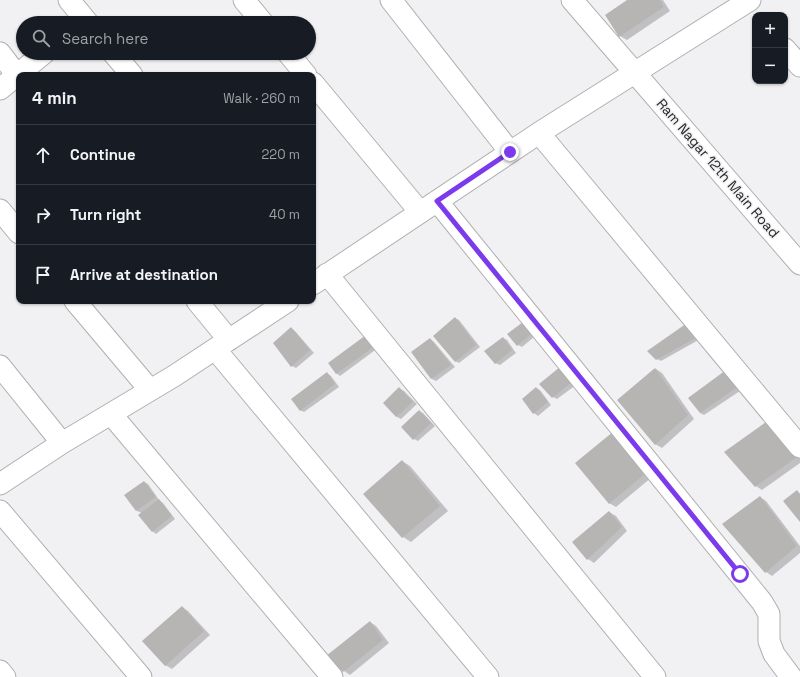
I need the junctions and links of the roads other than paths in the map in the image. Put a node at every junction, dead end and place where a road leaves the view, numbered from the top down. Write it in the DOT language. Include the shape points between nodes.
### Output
graph roads {
  1 [pos="69,0"];
  2 [pos="244,0"];
  3 [pos="391,0"];
  4 [pos="572,0"];
  5 [pos="750,6"];
  6 [pos="81,16"];
  7 [pos="257,16"];
  8 [pos="788,52"];
  9 [pos="0,54"];
  10 [pos="36,60"];
  11 [pos="119,60"];
  12 [pos="294,60"];
  13 [pos="800,66"];
  14 [pos="23,72"];
  15 [pos="129,72"];
  16 [pos="304,72"];
  17 [pos="635,73"];
  18 [pos="16,74"];
  19 [pos="16,77"];
  20 [pos="316,86"];
  21 [pos="0,89"];
  22 [pos="539,133"];
  23 [pos="510,152"];
  24 [pos="429,206"];
  25 [pos="0,210"];
  26 [pos="16,229"];
  27 [pos="800,264"];
  28 [pos="320,279"];
  29 [pos="78,304"];
  30 [pos="200,304"];
  31 [pos="284,304"];
  32 [pos="222,345"];
  33 [pos="0,366"];
  34 [pos="150,390"];
  35 [pos="111,414"];
  36 [pos="62,443"];
  37 [pos="800,447"];
  38 [pos="0,484"];
  39 [pos="0,511"];
  40 [pos="0,671"];
  41 [pos="5,677"];
  42 [pos="141,677"];
  43 [pos="332,677"];
  44 [pos="488,677"];
  45 [pos="655,677"];
  46 [pos="791,677"];
  1 -- 6 [label="street"];
  2 -- 7 [label="street"];
  3 -- 23 [label="street"];
  4 -- 17 [label="street, Ram Nagar 12th Main Road"];
  5 -- 17 [label="street"];
  8 -- 13 [label="street"];
  9 -- 18 [label="street"];
  10 -- 14 [label="street"];
  11 -- 15 [label="street"];
  12 -- 16 [label="street"];
  17 -- 22 [label="street"];
  17 -- 27 [label="street, Ram Nagar 12th Main Road"];
  19 -- 21 [label="street"];
  20 -- 24 [label="street"];
  22 -- 23 [label="street"];
  22 -- 37 [label="street"];
  23 -- 24 [label="street"];
  24 -- 28 [label="street"];
  24 -- 46 [label="street" via="762,602 769,614 769,641 774,654"];
  25 -- 26 [label="street"];
  28 -- 45 [label="street"];
  29 -- 34 [label="street"];
  30 -- 32 [label="street"];
  31 -- 32 [label="street"];
  32 -- 34 [label="street"];
  32 -- 44 [label="street"];
  33 -- 36 [label="street"];
  34 -- 35 [label="street"];
  35 -- 36 [label="street"];
  35 -- 43 [label="street"];
  36 -- 38 [label="street"];
  39 -- 42 [label="street"];
  40 -- 41 [label="street"];
}
